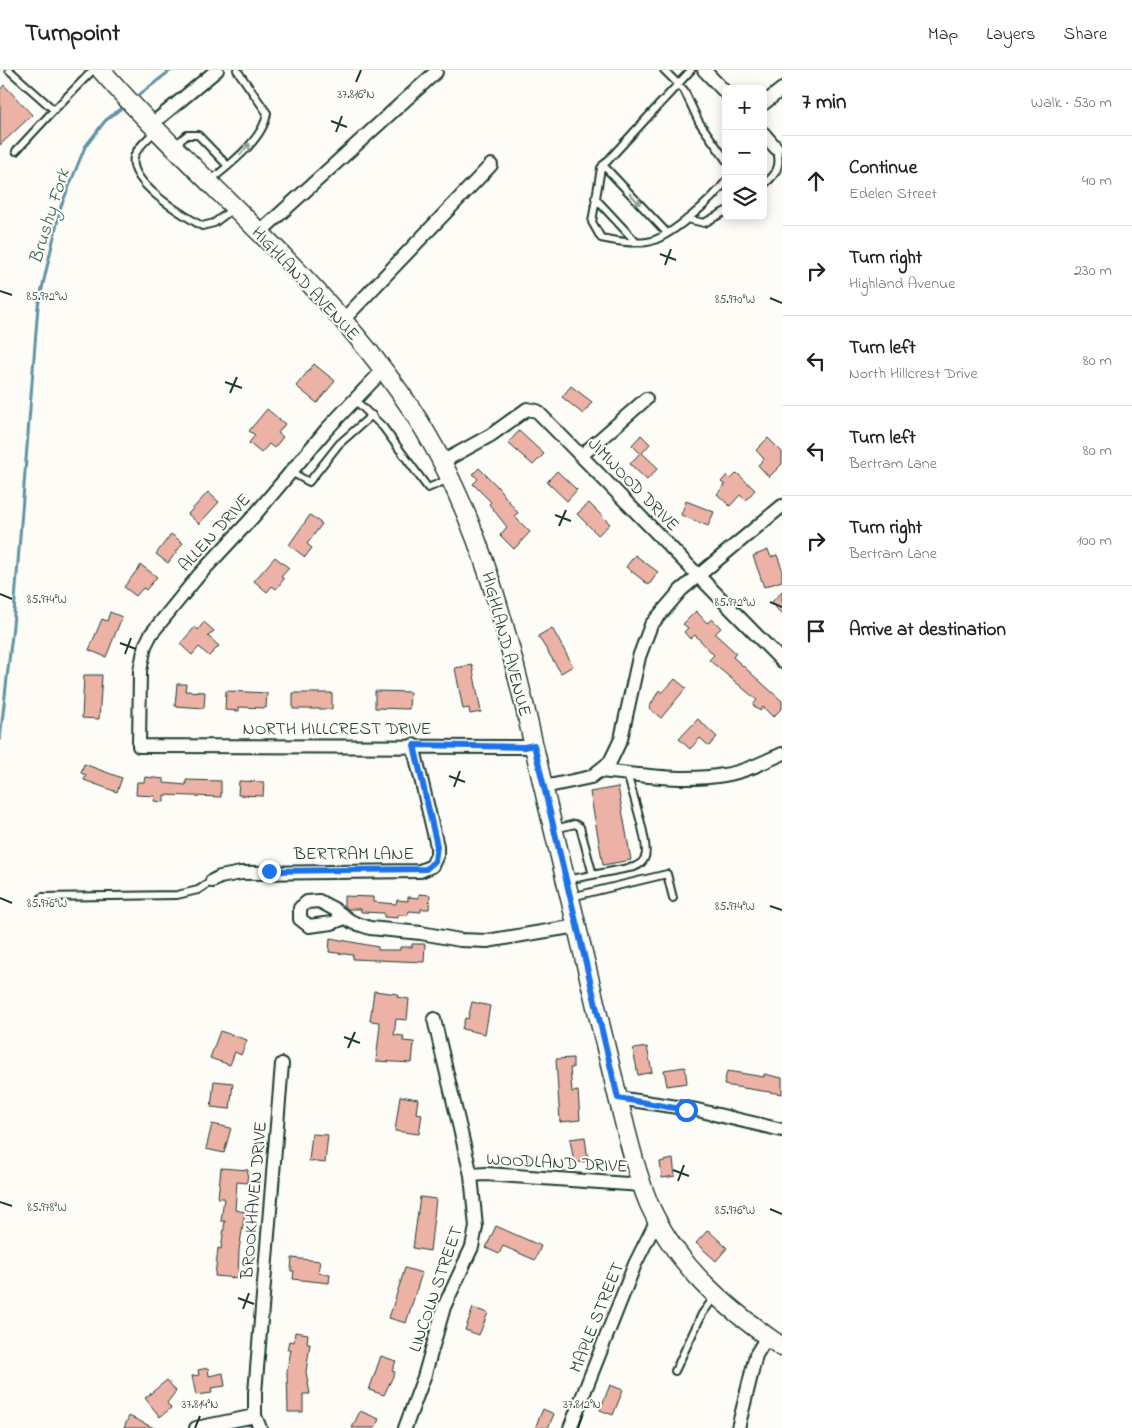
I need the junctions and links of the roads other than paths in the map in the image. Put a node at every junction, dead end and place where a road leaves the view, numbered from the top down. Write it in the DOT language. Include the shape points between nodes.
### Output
graph roads {
  1 [pos="10,70"];
  2 [pos="93,70"];
  3 [pos="101,70"];
  4 [pos="217,70"];
  5 [pos="237,70"];
  6 [pos="664,70"];
  7 [pos="692,70"];
  8 [pos="704,70"];
  9 [pos="436,72"];
  10 [pos="679,85"];
  11 [pos="782,88"];
  12 [pos="722,89"];
  13 [pos="767,101"];
  14 [pos="54,110"];
  15 [pos="150,122"];
  16 [pos="767,138"];
  17 [pos="174,146"];
  18 [pos="776,148"];
  19 [pos="16,151"];
  20 [pos="722,154"];
  21 [pos="491,165"];
  22 [pos="603,165"];
  23 [pos="228,166"];
  24 [pos="767,181"];
  25 [pos="210,182"];
  26 [pos="722,185"];
  27 [pos="595,198"];
  28 [pos="234,208"];
  29 [pos="722,213"];
  30 [pos="687,219"];
  31 [pos="259,233"];
  32 [pos="667,233"];
  33 [pos="636,242"];
  34 [pos="342,321"];
  35 [pos="383,370"];
  36 [pos="354,399"];
  37 [pos="646,399"];
  38 [pos="372,415"];
  39 [pos="582,455"];
  40 [pos="442,462"];
  41 [pos="290,472"];
  42 [pos="450,479"];
  43 [pos="782,506"];
  44 [pos="699,575"];
  45 [pos="782,661"];
  46 [pos="414,745"];
  47 [pos="534,745"];
  48 [pos="139,746"];
  49 [pos="782,754"];
  50 [pos="601,771"];
  51 [pos="627,774"];
  52 [pos="544,787"];
  53 [pos="554,829"];
  54 [pos="592,875"];
  55 [pos="212,881"];
  56 [pos="568,889"];
  57 [pos="42,897"];
  58 [pos="673,898"];
  59 [pos="345,918"];
  60 [pos="577,926"];
  61 [pos="434,1019"];
  62 [pos="282,1064"];
  63 [pos="618,1098"];
  64 [pos="782,1130"];
  65 [pos="471,1175"];
  66 [pos="642,1184"];
  67 [pos="657,1220"];
  68 [pos="716,1296"];
  69 [pos="777,1340"];
  70 [pos="675,1371"];
  71 [pos="257,1422"];
  72 [pos="196,1428"];
  73 [pos="405,1428"];
  74 [pos="570,1428"];
  75 [pos="738,1428"];
  1 -- 14 [label="lane"];
  2 -- 14 [label="lane"];
  3 -- 15 [label="main road, HIGHLAND AVENUE"];
  4 -- 15 [label="street"];
  23 -- 5 [label="lane, one-way" via="258,133 267,113"];
  6 -- 10 [label="lane"];
  7 -- 10 [label="lane"];
  8 -- 12 [label="street"];
  9 -- 31 [label="street"];
  10 -- 20 [label="lane"];
  10 -- 22 [label="lane"];
  11 -- 13 [label="street"];
  14 -- 19 [label="lane"];
  15 -- 17 [label="main road, HIGHLAND AVENUE"];
  15 -- 28 [label="lane" via="134,155 134,168 147,188 202,226 214,223"];
  16 -- 18 [label="street"];
  17 -- 23 [label="lane" via="186,136 198,135"];
  17 -- 25 [label="main road, HIGHLAND AVENUE"];
  18 -- 24 [label="lane" via="779,168"];
  21 -- 34 [label="street"];
  22 -- 27 [label="lane"];
  22 -- 32 [label="lane, one-way"];
  23 -- 25 [label="lane"];
  25 -- 28 [label="main road, HIGHLAND AVENUE"];
  26 -- 30 [label="lane"];
  27 -- 33 [label="lane"];
  27 -- 33 [label="lane" via="592,222 600,238"];
  28 -- 31 [label="main road, HIGHLAND AVENUE"];
  29 -- 30 [label="lane" via="704,223"];
  30 -- 32 [label="lane"];
  31 -- 34 [label="main road, HIGHLAND AVENUE"];
  32 -- 33 [label="lane" via="648,242"];
  34 -- 35 [label="main road, HIGHLAND AVENUE"];
  35 -- 36 [label="street, ALLEN DRIVE"];
  35 -- 40 [label="main road, HIGHLAND AVENUE"];
  36 -- 38 [label="lane"];
  36 -- 41 [label="street, ALLEN DRIVE"];
  37 -- 39 [label="street"];
  38 -- 41 [label="lane" via="339,444 309,482"];
  38 -- 42 [label="lane" via="428,488"];
  39 -- 40 [label="street, JIMWOOD DRIVE" via="537,411 527,409 491,436"];
  39 -- 44 [label="street, JIMWOOD DRIVE"];
  40 -- 42 [label="main road, HIGHLAND AVENUE"];
  41 -- 48 [label="street, ALLEN DRIVE" via="151,634 140,671"];
  42 -- 47 [label="main road, HIGHLAND AVENUE" via="474,532 492,584"];
  43 -- 44 [label="street"];
  44 -- 45 [label="street, JIMWOOD DRIVE"];
  44 -- 50 [label="street" via="670,600 651,626 639,657 621,739 610,762"];
  46 -- 47 [label="street, NORTH HILLCREST DRIVE"];
  46 -- 48 [label="street, NORTH HILLCREST DRIVE"];
  46 -- 55 [label="street, BERTRAM LANE" via="437,841 437,855 432,866 420,871 242,873"];
  47 -- 52 [label="main road, HIGHLAND AVENUE"];
  49 -- 51 [label="street" via="726,775 680,778"];
  50 -- 51 [label="street"];
  50 -- 52 [label="street" via="580,780"];
  51 -- 54 [label="lane" via="646,856 641,864 634,867"];
  52 -- 53 [label="main road, HIGHLAND AVENUE"];
  53 -- 54 [label="lane" via="575,824 580,828"];
  53 -- 56 [label="main road, HIGHLAND AVENUE"];
  54 -- 56 [label="lane"];
  55 -- 57 [label="lane" via="198,890 177,895"];
  56 -- 58 [label="lane" via="667,874"];
  56 -- 60 [label="main road, HIGHLAND AVENUE"];
  59 -- 60 [label="street" via="370,928 478,942"];
  60 -- 63 [label="main road, HIGHLAND AVENUE"];
  61 -- 65 [label="street, LINCOLN STREET"];
  62 -- 71 [label="street, BROOKHAVEN DRIVE"];
  63 -- 64 [label="street" via="697,1110"];
  63 -- 66 [label="main road, HIGHLAND AVENUE"];
  65 -- 66 [label="street, WOODLAND DRIVE"];
  65 -- 73 [label="street, LINCOLN STREET" via="476,1213 472,1246 444,1306 424,1377"];
  66 -- 67 [label="main road, HIGHLAND AVENUE"];
  67 -- 68 [label="main road, HIGHLAND AVENUE" via="680,1257"];
  67 -- 74 [label="street, MAPLE STREET" via="635,1264"];
  68 -- 69 [label="main road, HIGHLAND AVENUE"];
  68 -- 70 [label="lane" via="702,1314"];
  69 -- 75 [label="street" via="756,1355"];
  71 -- 72 [label="street"];
}
